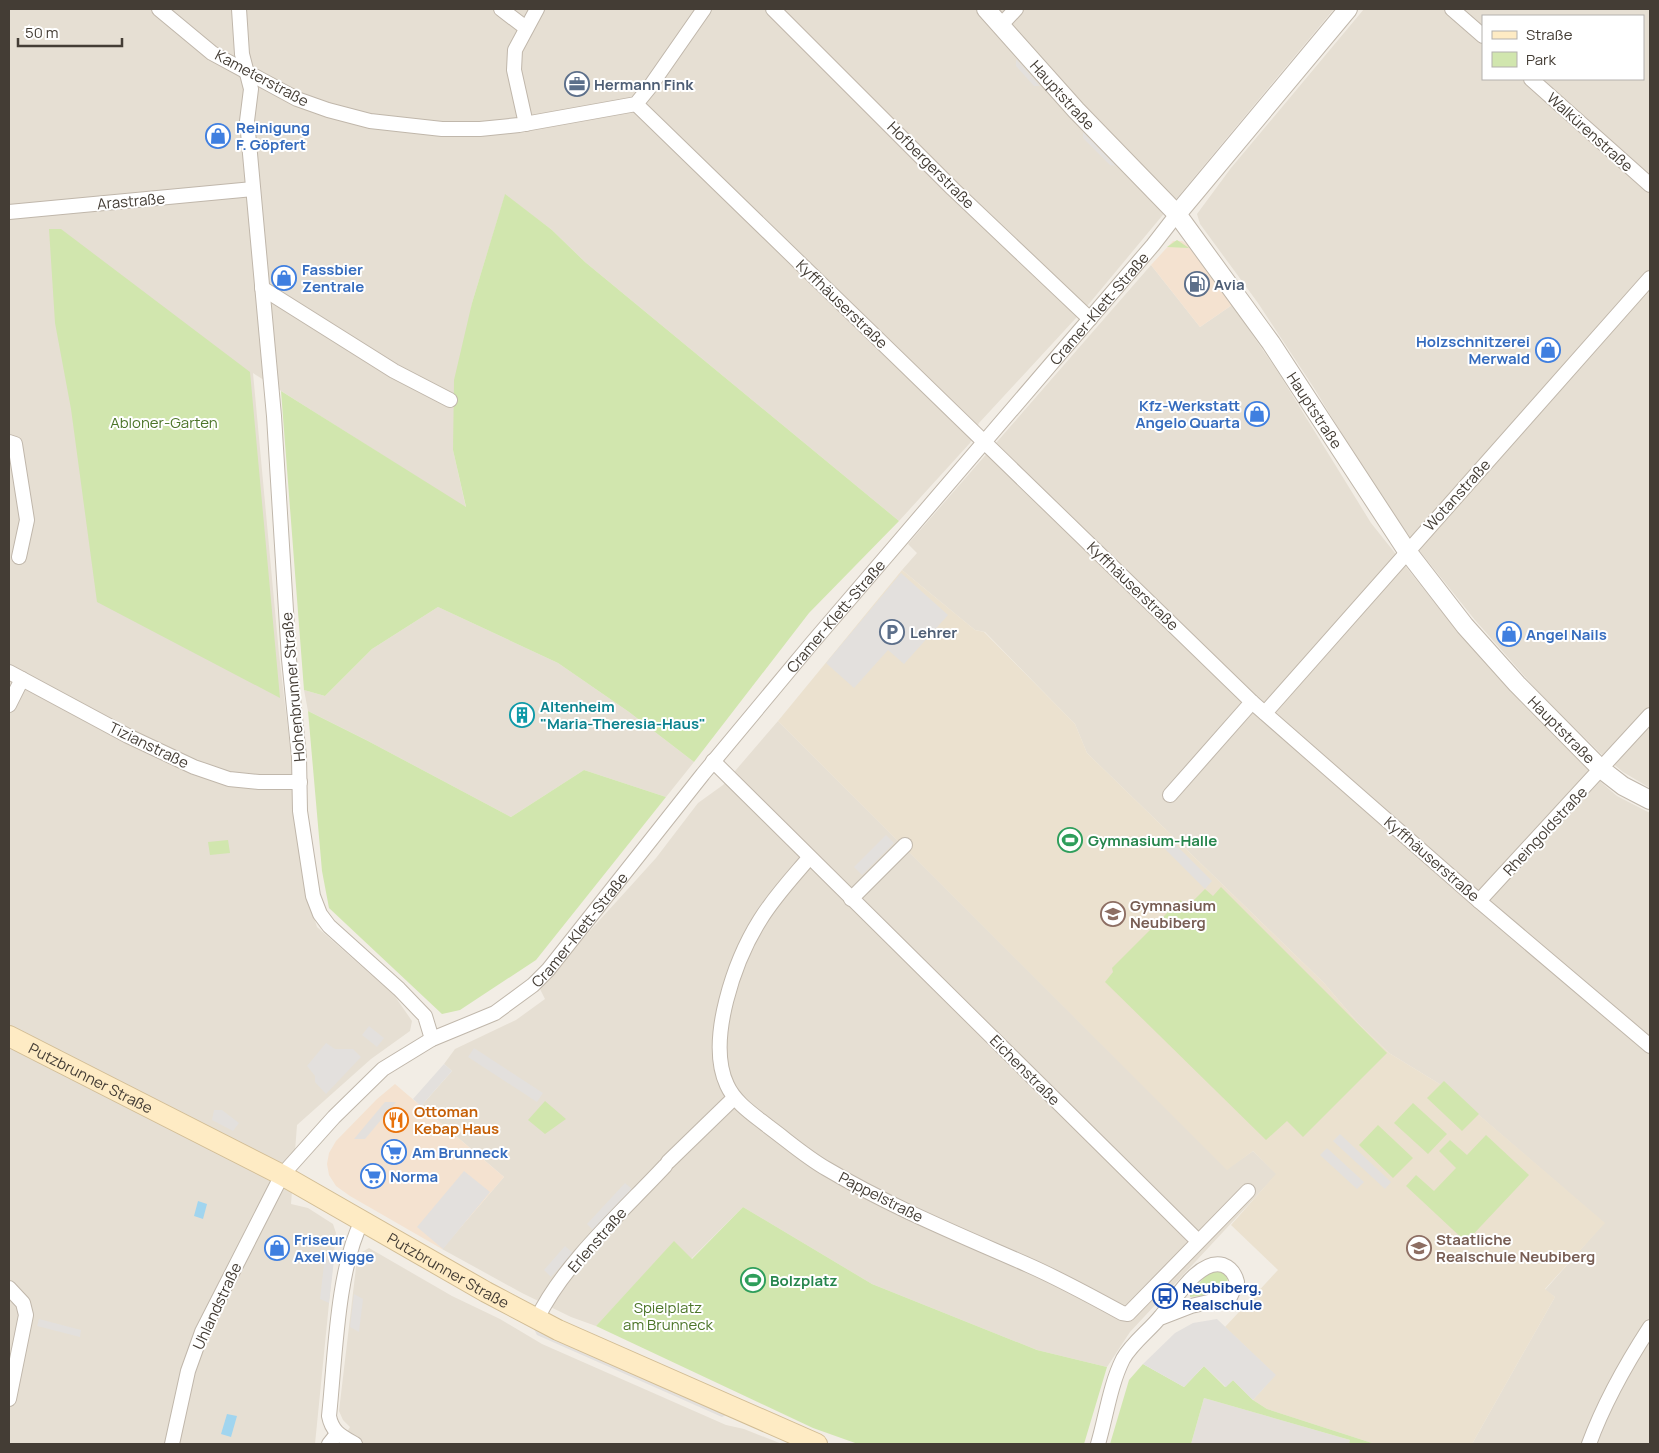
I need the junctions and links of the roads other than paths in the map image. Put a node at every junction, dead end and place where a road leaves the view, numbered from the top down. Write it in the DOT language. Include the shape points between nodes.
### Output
graph roads {
  1 [pos="159,9"];
  2 [pos="239,9"];
  3 [pos="500,9"];
  4 [pos="538,9"];
  5 [pos="704,9"];
  6 [pos="773,9"];
  7 [pos="986,9"];
  8 [pos="1016,9"];
  9 [pos="1348,9"];
  10 [pos="1452,9"];
  11 [pos="1000,25"];
  12 [pos="526,28"];
  13 [pos="1482,35"];
  14 [pos="247,72"];
  15 [pos="1532,80"];
  16 [pos="636,104"];
  17 [pos="526,124"];
  18 [pos="1650,185"];
  19 [pos="253,189"];
  20 [pos="9,212"];
  21 [pos="1177,214"];
  22 [pos="1650,278"];
  23 [pos="262,288"];
  24 [pos="1090,319"];
  25 [pos="450,400"];
  26 [pos="985,441"];
  27 [pos="9,442"];
  28 [pos="1407,551"];
  29 [pos="19,557"];
  30 [pos="9,672"];
  31 [pos="22,679"];
  32 [pos="1252,702"];
  33 [pos="9,705"];
  34 [pos="1264,713"];
  35 [pos="1650,716"];
  36 [pos="714,761"];
  37 [pos="1601,769"];
  38 [pos="300,782"];
  39 [pos="1170,795"];
  40 [pos="1650,800"];
  41 [pos="905,845"];
  42 [pos="810,858"];
  43 [pos="851,899"];
  44 [pos="1479,901"];
  45 [pos="9,1036"];
  46 [pos="432,1039"];
  47 [pos="1650,1046"];
  48 [pos="734,1098"];
  49 [pos="282,1175"];
  50 [pos="1248,1191"];
  51 [pos="362,1221"];
  52 [pos="1198,1241"];
  53 [pos="9,1288"];
  54 [pos="1160,1318"];
  55 [pos="537,1319"];
  56 [pos="1650,1328"];
  57 [pos="9,1400"];
  58 [pos="333,1439"];
  59 [pos="172,1444"];
  60 [pos="355,1444"];
  61 [pos="817,1444"];
  62 [pos="1098,1444"];
  63 [pos="1589,1444"];
  1 -- 14 [label="street, Kameterstraße" via="212,53"];
  2 -- 14 [label="street, Hohenbrunner Straße" via="242,54"];
  3 -- 12 [label="street"];
  4 -- 12 [label="street"];
  5 -- 16 [label="street"];
  6 -- 24 [label="street, Hofbergerstraße"];
  7 -- 11 [label="street, Hauptstraße"];
  8 -- 11 [label="street"];
  9 -- 21 [label="street, Cramer-Klett-Straße"];
  10 -- 13 [label="street"];
  11 -- 21 [label="street, Hauptstraße" via="1076,110"];
  12 -- 17 [label="street" via="515,50 514,70"];
  14 -- 17 [label="street, Kameterstraße" via="298,99 370,121 442,129"];
  14 -- 19 [label="street, Hohenbrunner Straße" via="251,89 246,121"];
  15 -- 18 [label="street, Walkürenstraße"];
  16 -- 17 [label="street, Kameterstraße"];
  16 -- 26 [label="street, Kyffhäuserstraße"];
  19 -- 20 [label="street, Arastraße"];
  19 -- 23 [label="street, Hohenbrunner Straße"];
  21 -- 24 [label="street, Cramer-Klett-Straße"];
  21 -- 28 [label="street, Hauptstraße" via="1270,343"];
  22 -- 28 [label="street, Wotanstraße"];
  23 -- 25 [label="street" via="394,371"];
  23 -- 38 [label="street, Hohenbrunner Straße"];
  24 -- 26 [label="street, Cramer-Klett-Straße"];
  26 -- 32 [label="street, Kyffhäuserstraße"];
  26 -- 36 [label="street, Cramer-Klett-Straße"];
  27 -- 29 [label="street" via="15,444 27,520"];
  28 -- 34 [label="street, Wotanstraße"];
  28 -- 37 [label="street, Hauptstraße" via="1497,662"];
  30 -- 31 [label="street, Tizianstraße"];
  31 -- 33 [label="street"];
  31 -- 38 [label="street, Tizianstraße" via="194,767 229,778"];
  32 -- 34 [label="street, Kyffhäuserstraße"];
  32 -- 39 [label="street"];
  34 -- 44 [label="street, Kyffhäuserstraße"];
  35 -- 37 [label="street, Rheingoldstraße"];
  36 -- 42 [label="street, Eichenstraße"];
  36 -- 46 [label="street, Cramer-Klett-Straße" via="533,986 496,1013"];
  37 -- 40 [label="street, Hauptstraße" via="1623,786"];
  37 -- 44 [label="street, Rheingoldstraße"];
  38 -- 46 [label="street, Hohenbrunner Straße" via="301,820 313,896 320,914 425,1016"];
  41 -- 43 [label="street"];
  42 -- 43 [label="street, Eichenstraße"];
  42 -- 48 [label="street, Pappelstraße" via="778,894 751,934 722,1016 719,1037 722,1071"];
  43 -- 52 [label="street, Eichenstraße"];
  44 -- 47 [label="street, Kyffhäuserstraße"];
  45 -- 49 [label="main road, Putzbrunner Straße"];
  46 -- 49 [label="street, Cramer-Klett-Straße" via="383,1069"];
  48 -- 52 [label="street, Pappelstraße" via="827,1169 944,1230 1029,1265 1122,1313 1134,1310"];
  48 -- 55 [label="street, Erlenstraße" via="582,1255 548,1298"];
  49 -- 51 [label="main road, Putzbrunner Straße"];
  49 -- 59 [label="street, Uhlandstraße" via="202,1332 188,1370"];
  50 -- 52 [label="street, Pappelstraße"];
  51 -- 55 [label="main road, Putzbrunner Straße"];
  51 -- 58 [label="street" via="346,1264 329,1416"];
  53 -- 57 [label="street" via="23,1303 26,1315"];
  54 -- 54 [label="street" via="1191,1306 1230,1297 1237,1282 1235,1274 1217,1263 1207,1265"];
  54 -- 62 [label="street" via="1125,1356"];
  55 -- 61 [label="main road, Putzbrunner Straße"];
  56 -- 63 [label="street" via="1599,1418"];
  58 -- 60 [label="street"];
}
